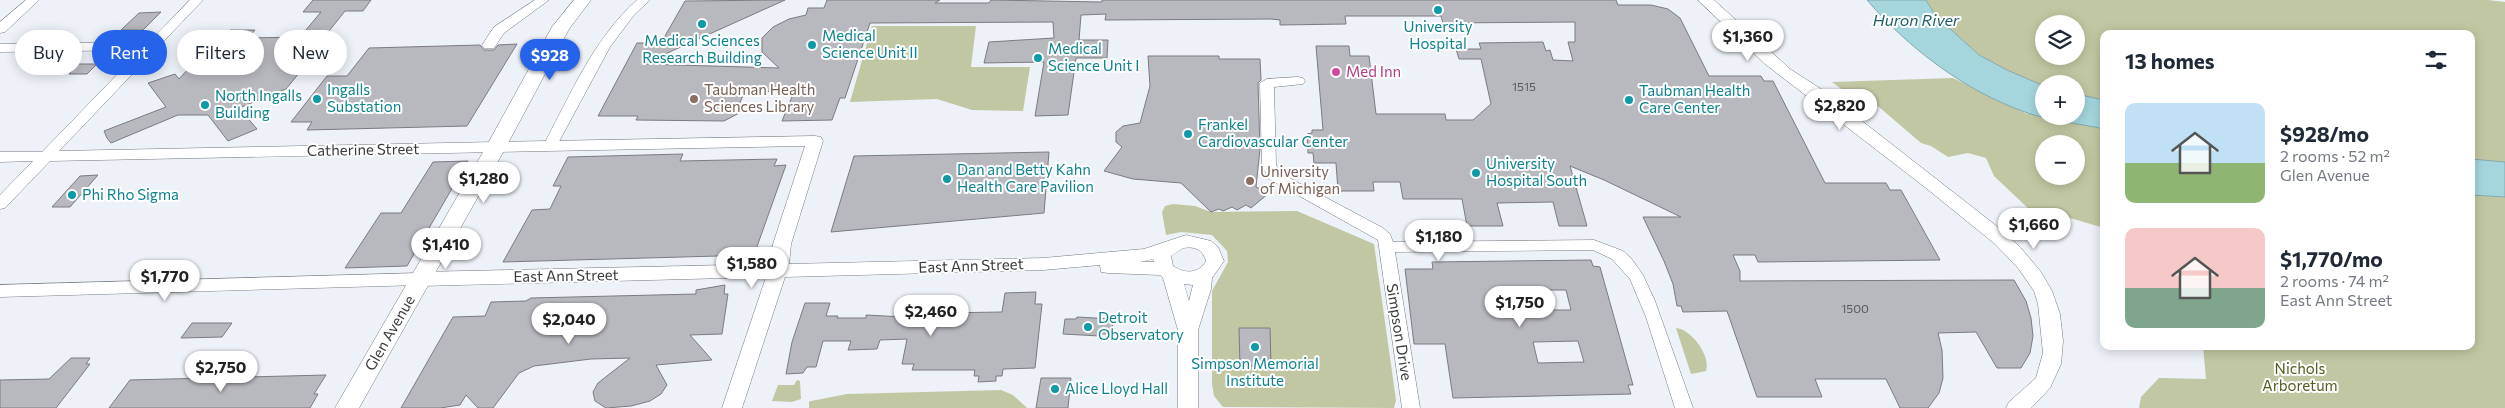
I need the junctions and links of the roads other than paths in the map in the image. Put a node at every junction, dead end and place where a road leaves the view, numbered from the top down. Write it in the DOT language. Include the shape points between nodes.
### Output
graph roads {
  1 [pos="33,0"];
  2 [pos="197,0"];
  3 [pos="543,0"];
  4 [pos="583,0"];
  5 [pos="644,0"];
  6 [pos="1705,0"];
  7 [pos="1720,0"];
  8 [pos="0,29"];
  9 [pos="167,31"];
  10 [pos="488,45"];
  11 [pos="92,47"];
  12 [pos="0,48"];
  13 [pos="124,75"];
  14 [pos="1298,81"];
  15 [pos="1815,92"];
  16 [pos="550,146"];
  17 [pos="496,147"];
  18 [pos="46,156"];
  19 [pos="0,157"];
  20 [pos="0,204"];
  21 [pos="1386,247"];
  22 [pos="1165,250"];
  23 [pos="1043,264"];
  24 [pos="777,272"];
  25 [pos="1167,272"];
  26 [pos="1203,275"];
  27 [pos="420,279"];
  28 [pos="0,291"];
  29 [pos="1188,330"];
  30 [pos="732,403"];
  31 [pos="347,408"];
  32 [pos="1188,408"];
  33 [pos="1411,408"];
  34 [pos="1684,408"];
  35 [pos="2016,408"];
  1 -- 8 [label="street"];
  2 -- 9 [label="street"];
  3 -- 10 [label="street" via="499,30"];
  4 -- 17 [label="main road, Glen Avenue" via="561,27"];
  5 -- 16 [label="street" via="611,36"];
  6 -- 15 [label="street" via="1767,59"];
  7 -- 15 [label="street" via="1810,81"];
  11 -- 12 [label="street"];
  13 -- 18 [label="street"];
  14 -- 21 [label="street, Simpson Drive" via="1267,83 1269,165 1274,176 1378,232 1385,238"];
  15 -- 35 [label="street" via="2008,248 2025,265 2043,292 2050,314 2054,359 2039,388"];
  16 -- 17 [label="street, Catherine Street"];
  16 -- 24 [label="street, Catherine Street" via="815,141 782,244"];
  17 -- 18 [label="street, Catherine Street"];
  17 -- 27 [label="main road, Glen Avenue"];
  18 -- 19 [label="street, Catherine Street"];
  18 -- 20 [label="street"];
  21 -- 33 [label="street, Simpson Drive"];
  21 -- 34 [label="street" via="1594,245 1605,248 1634,270"];
  22 -- 23 [label="street, East Ann Street" via="1144,255"];
  22 -- 25 [label="street" via="1162,256"];
  22 -- 26 [label="street" via="1186,241 1208,246 1215,260"];
  23 -- 24 [label="street, East Ann Street"];
  23 -- 25 [label="street, East Ann Street"];
  24 -- 27 [label="street, East Ann Street"];
  24 -- 30 [label="street"];
  25 -- 26 [label="street" via="1185,279"];
  25 -- 29 [label="street"];
  26 -- 29 [label="street" via="1202,289"];
  27 -- 28 [label="street, East Ann Street"];
  27 -- 31 [label="main road, Glen Avenue"];
  29 -- 32 [label="street"];
}
